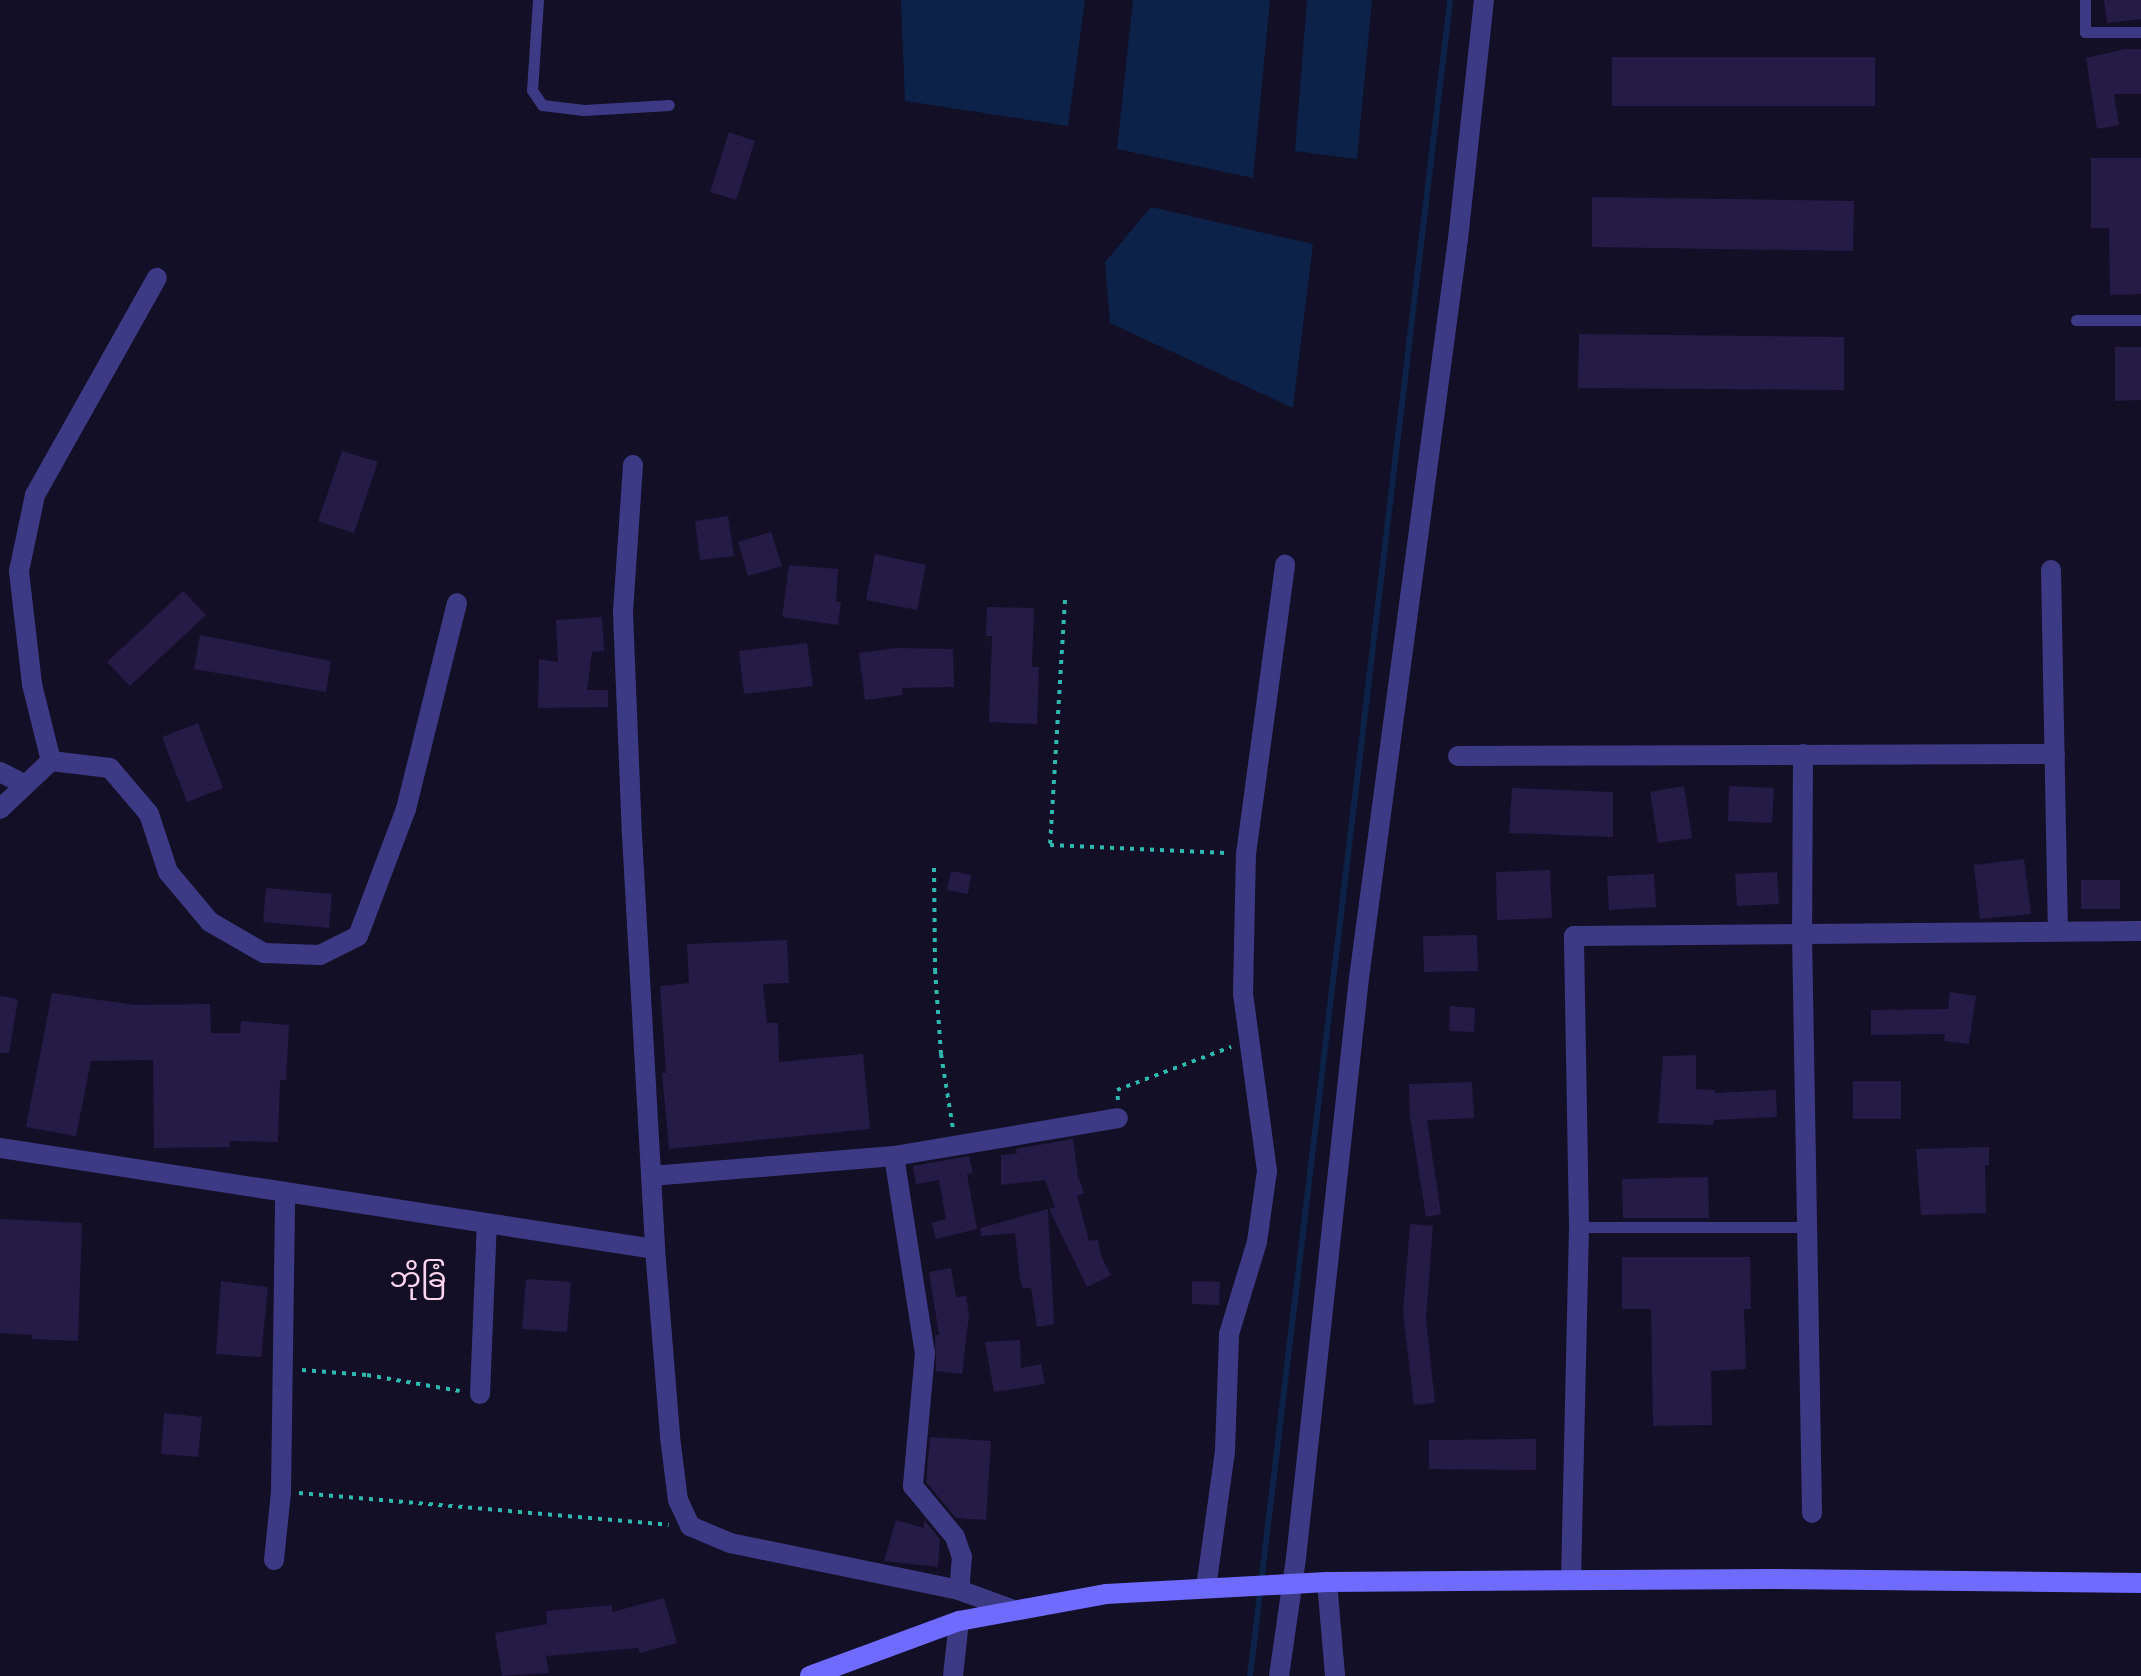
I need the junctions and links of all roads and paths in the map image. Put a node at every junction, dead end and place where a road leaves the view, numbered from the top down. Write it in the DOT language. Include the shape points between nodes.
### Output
graph roads {
  1 [pos="538,0"];
  2 [pos="1484,0"];
  3 [pos="2085,0"];
  4 [pos="2141,32"];
  5 [pos="669,105"];
  6 [pos="157,278"];
  7 [pos="2076,320"];
  8 [pos="2141,320"];
  9 [pos="633,465"];
  10 [pos="1285,565"];
  11 [pos="2051,570"];
  12 [pos="1065,600"];
  13 [pos="457,603"];
  14 [pos="1803,754"];
  15 [pos="2055,754"];
  16 [pos="1458,756"];
  17 [pos="51,761"];
  18 [pos="0,772"];
  19 [pos="24,784"];
  20 [pos="0,809"];
  21 [pos="1246,854"];
  22 [pos="934,868"];
  23 [pos="2058,931"];
  24 [pos="2141,931"];
  25 [pos="1802,933"];
  26 [pos="1248,1040"];
  27 [pos="1118,1118"];
  28 [pos="956,1147"];
  29 [pos="0,1148"];
  30 [pos="894,1156"];
  31 [pos="651,1176"];
  32 [pos="285,1192"];
  33 [pos="487,1223"];
  34 [pos="1579,1227"];
  35 [pos="1807,1227"];
  36 [pos="655,1249"];
  37 [pos="280,1368"];
  38 [pos="480,1394"];
  39 [pos="281,1492"];
  40 [pos="1812,1513"];
  41 [pos="690,1526"];
  42 [pos="274,1560"];
  43 [pos="1571,1580"];
  44 [pos="1291,1582"];
  45 [pos="1327,1582"];
  46 [pos="2141,1583"];
  47 [pos="1206,1588"];
  48 [pos="959,1590"];
  49 [pos="1011,1609"];
  50 [pos="959,1621"];
  51 [pos="810,1676"];
  52 [pos="953,1676"];
  53 [pos="1279,1676"];
  54 [pos="1335,1676"];
  1 -- 5 [label="lane" via="532,90 542,105 584,110"];
  2 -- 44 [label="street" via="1458,239 1359,978"];
  3 -- 4 [label="lane" via="2085,32"];
  6 -- 17 [label="street" via="35,495 19,571 32,684"];
  7 -- 8 [label="lane"];
  9 -- 31 [label="street" via="623,613"];
  10 -- 21 [label="street"];
  11 -- 15 [label="street"];
  12 -- 21 [label="path" via="1050,845"];
  13 -- 17 [label="street" via="406,809 358,936 320,955 264,953 210,922 168,872 149,814 110,768"];
  14 -- 15 [label="street"];
  14 -- 16 [label="street"];
  14 -- 25 [label="street"];
  15 -- 23 [label="street"];
  17 -- 19 [label="street"];
  18 -- 19 [label="street"];
  19 -- 20 [label="street"];
  21 -- 26 [label="street" via="1243,994"];
  22 -- 28 [label="path" via="941,1054"];
  23 -- 24 [label="street"];
  23 -- 25 [label="street"];
  25 -- 34 [label="street" via="1574,936"];
  25 -- 35 [label="street"];
  26 -- 27 [label="path" via="1117,1090"];
  26 -- 47 [label="street" via="1267,1171 1257,1242 1229,1334 1225,1451"];
  27 -- 28 [label="street"];
  28 -- 30 [label="street"];
  29 -- 32 [label="street"];
  30 -- 31 [label="street"];
  30 -- 48 [label="street" via="925,1353 913,1486 955,1537 962,1557"];
  31 -- 36 [label="street"];
  32 -- 33 [label="street"];
  32 -- 37 [label="street"];
  33 -- 36 [label="street"];
  33 -- 38 [label="street"];
  34 -- 35 [label="lane"];
  34 -- 43 [label="street"];
  35 -- 40 [label="street"];
  36 -- 41 [label="street" via="670,1437 678,1500"];
  37 -- 38 [label="path" via="367,1375"];
  37 -- 39 [label="street"];
  39 -- 41 [label="path"];
  39 -- 42 [label="street"];
  41 -- 48 [label="street" via="730,1543"];
  43 -- 45 [label="street"];
  43 -- 46 [label="street"];
  44 -- 45 [label="street"];
  44 -- 47 [label="street"];
  44 -- 53 [label="street"];
  45 -- 54 [label="street"];
  47 -- 49 [label="street" via="1106,1594"];
  48 -- 49 [label="street"];
  49 -- 50 [label="street"];
  50 -- 51 [label="street"];
  50 -- 52 [label="street"];
}
